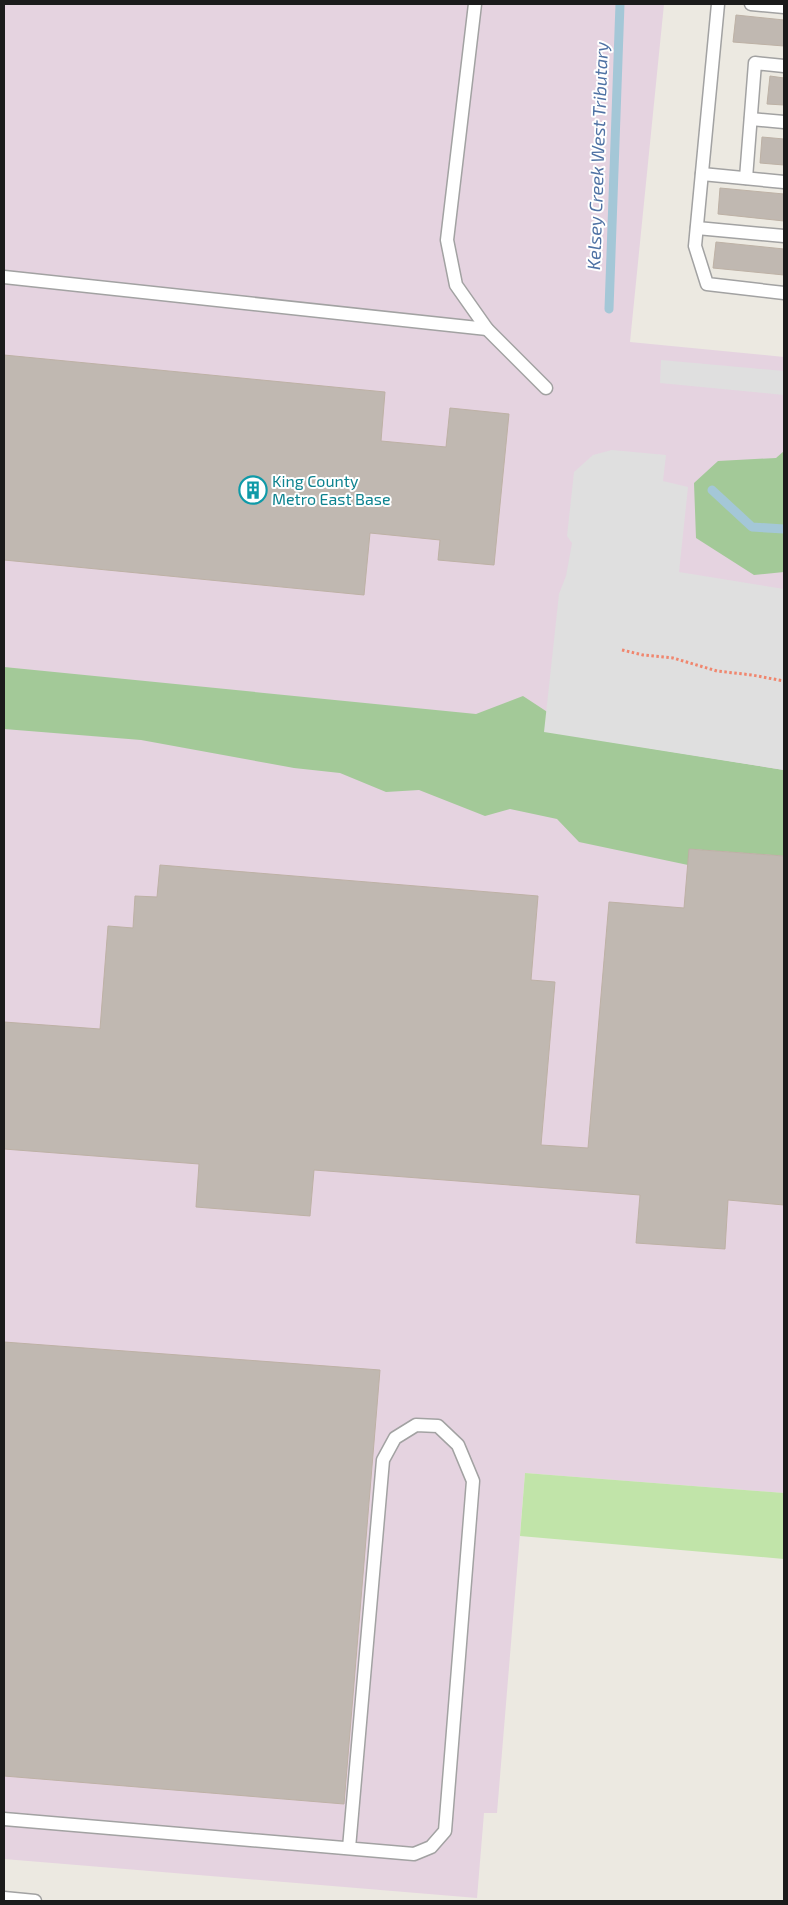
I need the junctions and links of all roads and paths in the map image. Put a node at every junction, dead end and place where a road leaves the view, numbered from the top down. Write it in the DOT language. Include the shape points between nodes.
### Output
graph roads {
  1 [pos="475,4"];
  2 [pos="718,4"];
  3 [pos="751,4"];
  4 [pos="784,7"];
  5 [pos="784,66"];
  6 [pos="751,119"];
  7 [pos="784,122"];
  8 [pos="702,174"];
  9 [pos="746,178"];
  10 [pos="784,182"];
  11 [pos="697,228"];
  12 [pos="784,236"];
  13 [pos="4,277"];
  14 [pos="784,293"];
  15 [pos="486,329"];
  16 [pos="546,388"];
  17 [pos="622,650"];
  18 [pos="784,681"];
  19 [pos="4,1819"];
  20 [pos="350,1848"];
  21 [pos="4,1898"];
  22 [pos="35,1901"];
  1 -- 15 [label="lane" via="447,240 456,285"];
  2 -- 8 [label="lane"];
  3 -- 4 [label="lane"];
  5 -- 6 [label="lane" via="756,63"];
  6 -- 7 [label="lane"];
  6 -- 9 [label="lane"];
  8 -- 9 [label="lane"];
  8 -- 11 [label="lane"];
  9 -- 10 [label="lane"];
  11 -- 12 [label="lane"];
  11 -- 14 [label="lane" via="695,246 707,284"];
  13 -- 15 [label="lane"];
  15 -- 16 [label="lane"];
  17 -- 18 [label="path" via="673,658 718,671"];
  19 -- 20 [label="lane"];
  20 -- 20 [label="lane" via="414,1854 431,1847 445,1831 473,1481 458,1445 438,1426 416,1425 395,1438 383,1460"];
  21 -- 22 [label="lane"];
}
